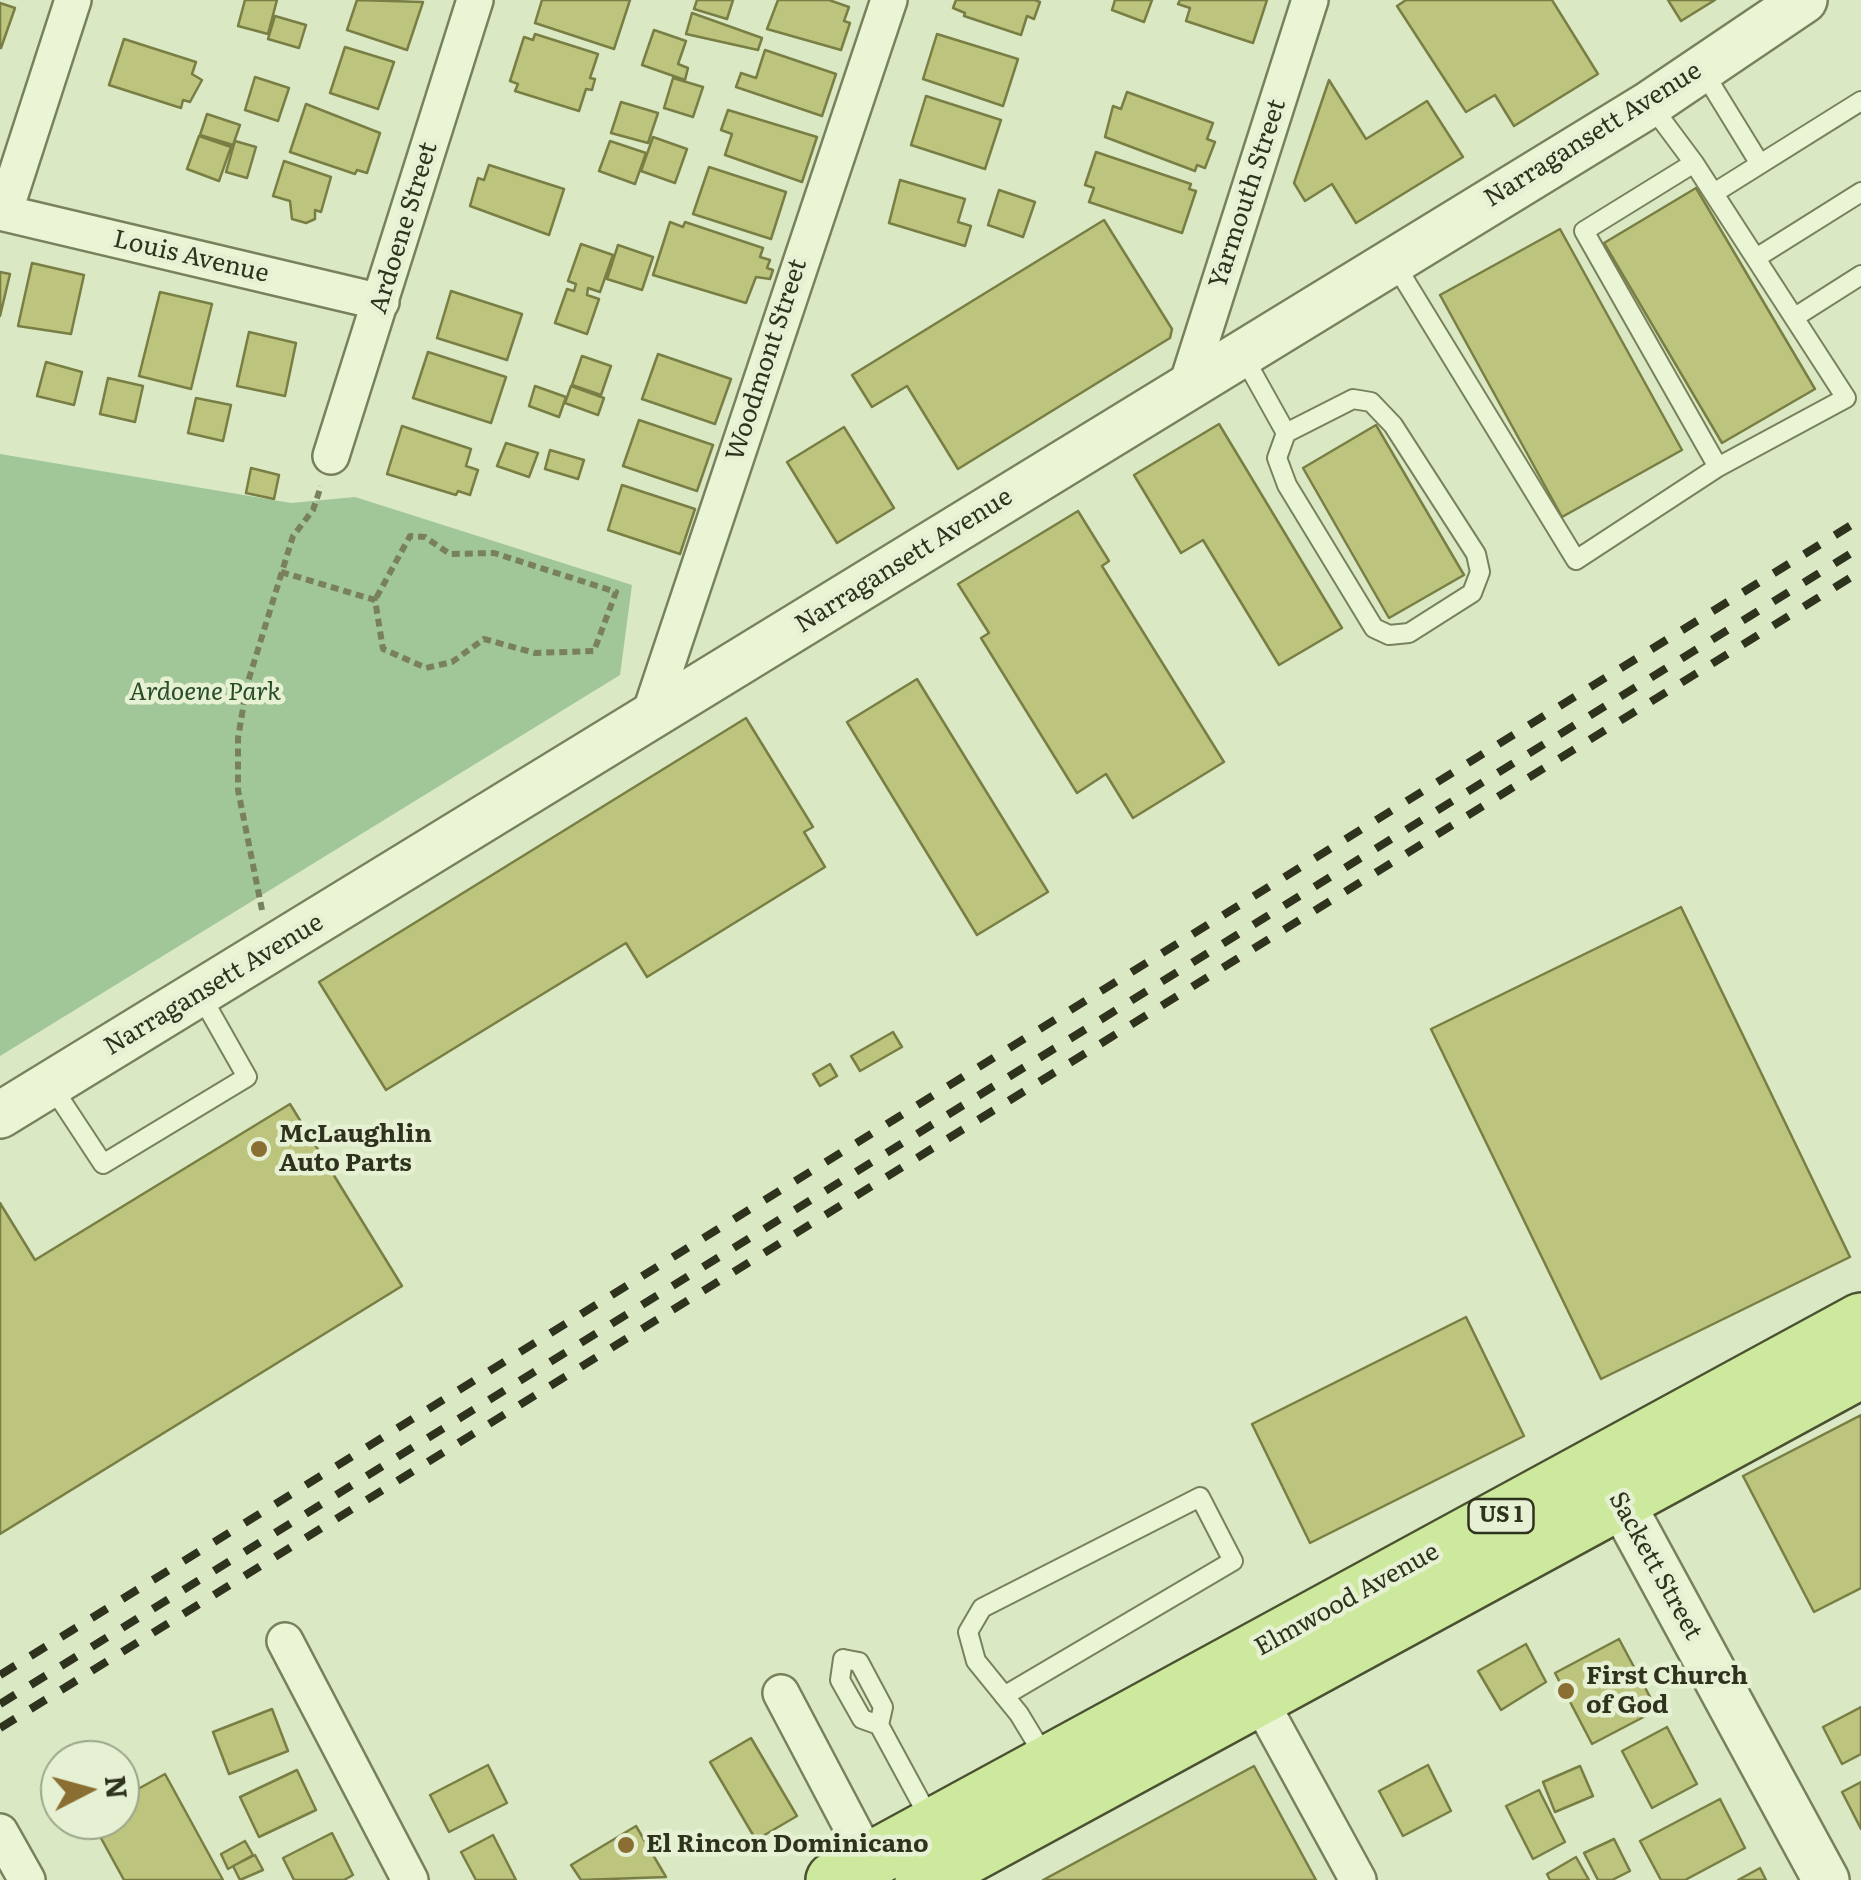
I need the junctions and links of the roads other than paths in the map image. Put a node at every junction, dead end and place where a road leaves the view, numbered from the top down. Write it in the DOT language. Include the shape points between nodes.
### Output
graph roads {
  1 [pos="73,0"];
  2 [pos="475,0"];
  3 [pos="888,0"];
  4 [pos="1310,0"];
  5 [pos="1804,0"];
  6 [pos="1701,68"];
  7 [pos="1861,102"];
  8 [pos="1650,104"];
  9 [pos="1694,163"];
  10 [pos="1760,164"];
  11 [pos="1861,192"];
  12 [pos="1714,193"];
  13 [pos="2,212"];
  14 [pos="1756,258"];
  15 [pos="1392,260"];
  16 [pos="1861,275"];
  17 [pos="381,302"];
  18 [pos="1795,316"];
  19 [pos="1242,354"];
  20 [pos="1186,388"];
  21 [pos="1853,394"];
  22 [pos="1286,433"];
  23 [pos="330,456"];
  24 [pos="1718,467"];
  25 [pos="648,720"];
  26 [pos="200,993"];
  27 [pos="50,1084"];
  28 [pos="0,1115"];
  29 [pos="1861,1321"];
  30 [pos="1861,1370"];
  31 [pos="1609,1482"];
  32 [pos="285,1641"];
  33 [pos="1248,1679"];
  34 [pos="781,1693"];
  35 [pos="1004,1696"];
  36 [pos="879,1725"];
  37 [pos="1048,1763"];
  38 [pos="933,1826"];
  39 [pos="0,1832"];
  40 [pos="851,1870"];
  41 [pos="27,1880"];
  42 [pos="410,1880"];
  43 [pos="923,1880"];
  44 [pos="1358,1880"];
  45 [pos="1826,1880"];
  1 -- 13 [label="street"];
  2 -- 17 [label="street, Ardoene Street"];
  3 -- 25 [label="street, Woodmont Street"];
  4 -- 20 [label="street, Yarmouth Street"];
  5 -- 6 [label="street, Narragansett Avenue"];
  6 -- 8 [label="street, Narragansett Avenue"];
  6 -- 10 [label="lane"];
  7 -- 10 [label="lane"];
  8 -- 9 [label="lane"];
  8 -- 15 [label="street, Narragansett Avenue"];
  9 -- 12 [label="lane"];
  9 -- 24 [label="lane" via="1584,231"];
  10 -- 12 [label="lane"];
  11 -- 14 [label="lane"];
  12 -- 14 [label="lane"];
  13 -- 17 [label="street, Louis Avenue"];
  14 -- 18 [label="lane"];
  15 -- 19 [label="street, Narragansett Avenue"];
  15 -- 24 [label="lane" via="1576,560"];
  16 -- 18 [label="lane"];
  17 -- 23 [label="street, Ardoene Street"];
  18 -- 21 [label="lane"];
  19 -- 20 [label="street, Narragansett Avenue"];
  19 -- 22 [label="lane"];
  20 -- 25 [label="street, Narragansett Avenue"];
  21 -- 24 [label="lane"];
  22 -- 22 [label="lane" via="1277,458 1287,484 1374,628 1408,633 1472,593 1480,572 1476,554 1393,425 1371,402 1353,399"];
  25 -- 26 [label="street, Narragansett Avenue"];
  26 -- 27 [label="street, Narragansett Avenue"];
  26 -- 27 [label="lane" via="248,1077 103,1164"];
  27 -- 28 [label="street, Narragansett Avenue"];
  29 -- 31 [label="main road, Elmwood Avenue / US 1"];
  30 -- 31 [label="main road, Elmwood Avenue / US 1"];
  31 -- 33 [label="main road, Elmwood Avenue / US 1"];
  31 -- 45 [label="street, Sackett Street"];
  32 -- 42 [label="street"];
  33 -- 37 [label="main road, Elmwood Avenue / US 1"];
  33 -- 43 [label="main road, Elmwood Avenue / US 1"];
  33 -- 44 [label="street"];
  34 -- 40 [label="street"];
  35 -- 35 [label="lane" via="1233,1561 1200,1497 982,1608 968,1632 976,1661"];
  35 -- 37 [label="lane"];
  36 -- 38 [label="lane"];
  37 -- 38 [label="main road, Elmwood Avenue / US 1"];
  38 -- 40 [label="main road, Elmwood Avenue / US 1"];
  39 -- 41 [label="street"];
}
